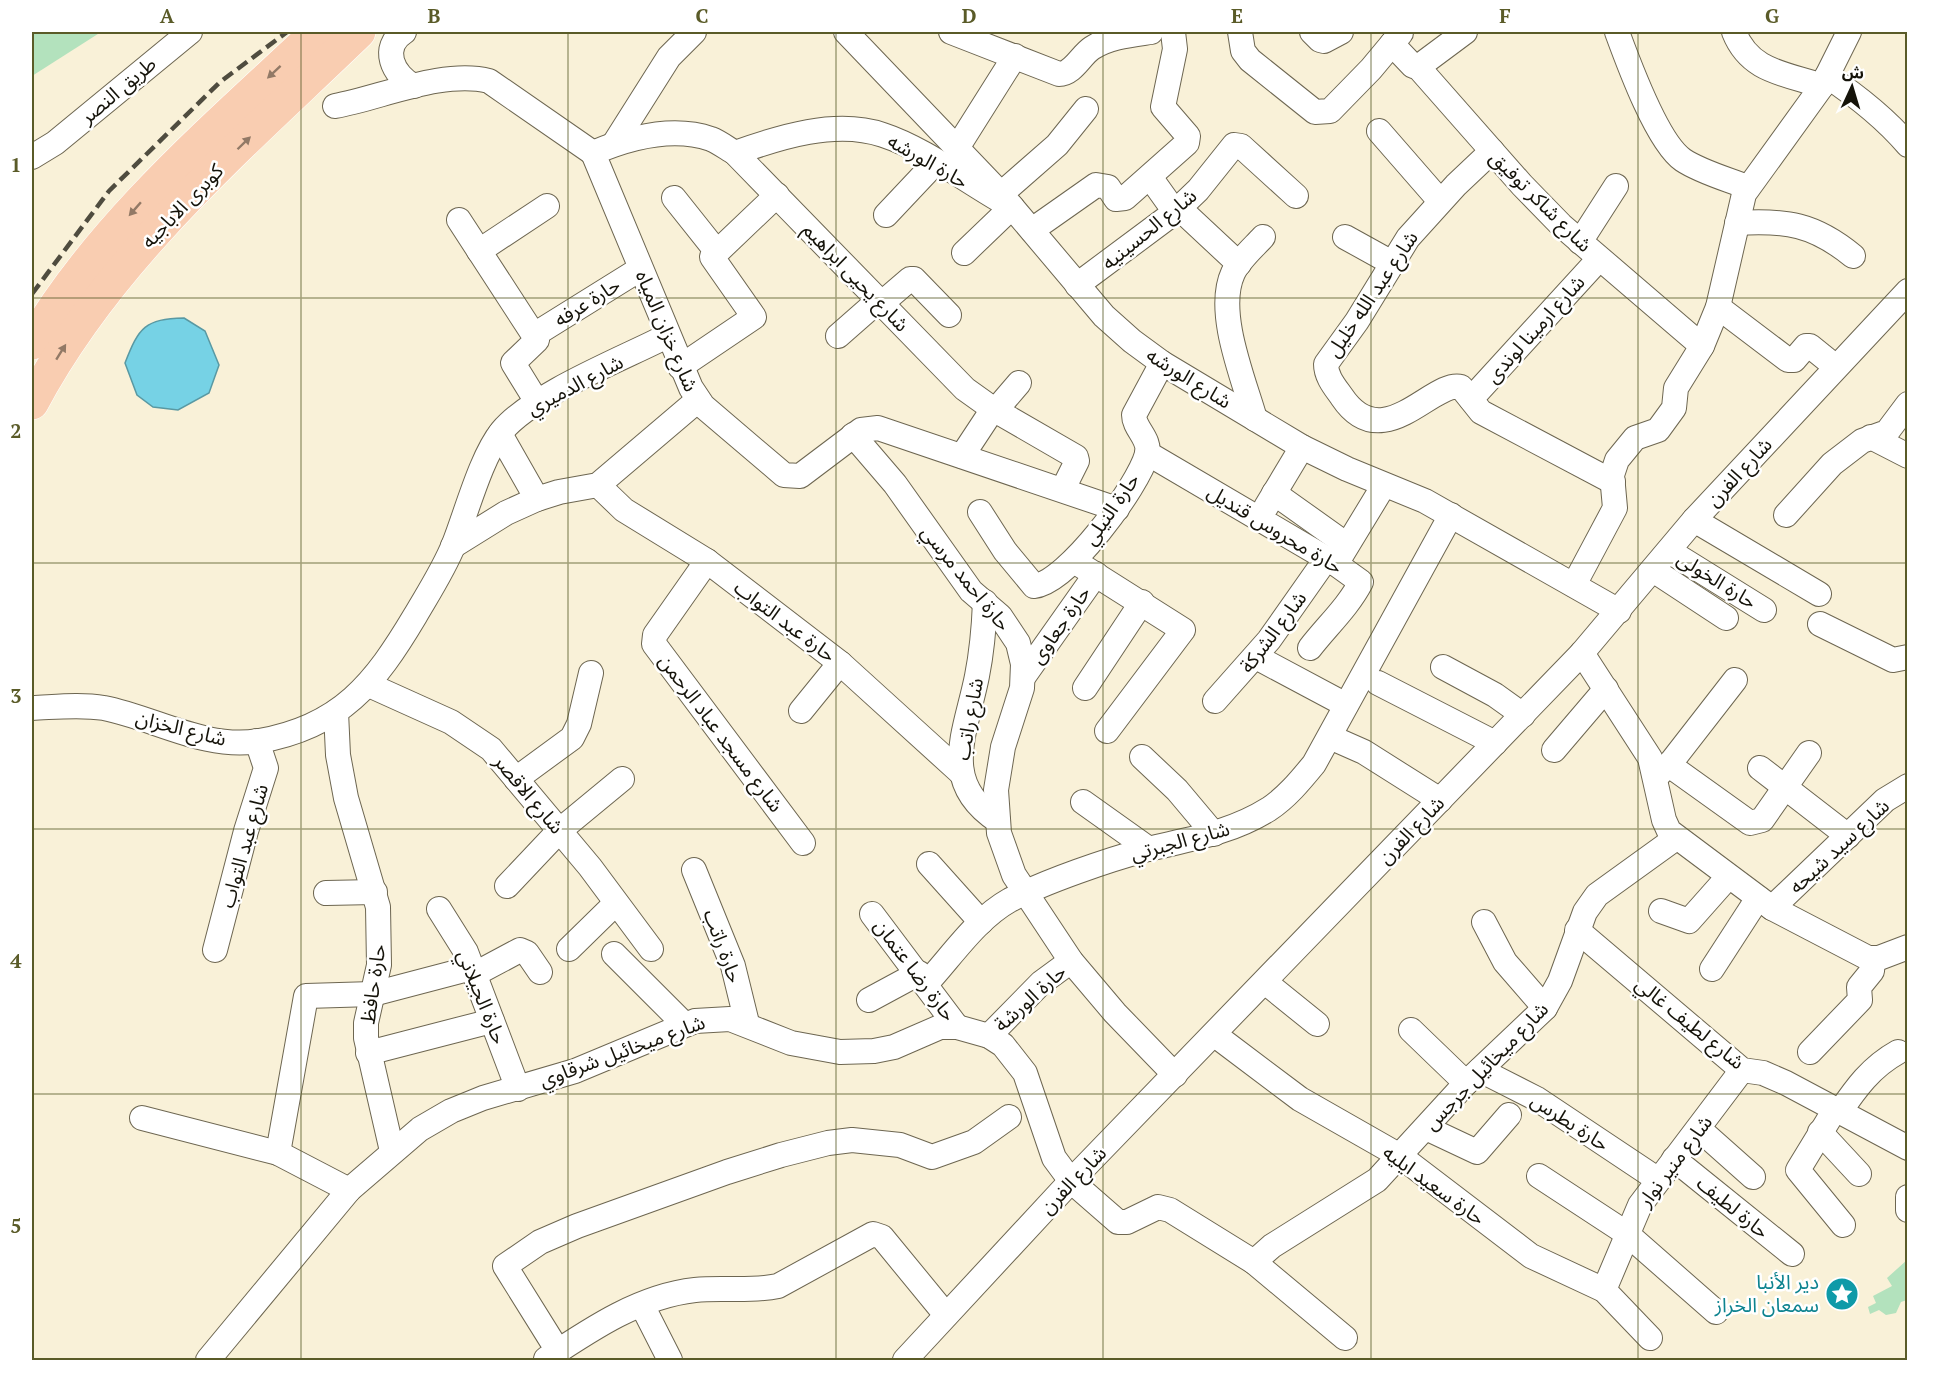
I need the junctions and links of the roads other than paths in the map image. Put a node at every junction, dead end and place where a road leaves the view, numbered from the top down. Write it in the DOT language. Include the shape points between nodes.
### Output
graph roads {
  1 [pos="190,32"];
  2 [pos="316,32"];
  3 [pos="359,32"];
  4 [pos="404,32"];
  5 [pos="694,32"];
  6 [pos="846,32"];
  7 [pos="1151,32"];
  8 [pos="1173,32"];
  9 [pos="1240,32"];
  10 [pos="1312,32"];
  11 [pos="1341,32"];
  12 [pos="1465,32"];
  13 [pos="1617,32"];
  14 [pos="1734,32"];
  15 [pos="1849,32"];
  16 [pos="960,33"];
  17 [pos="1397,38"];
  18 [pos="1015,56"];
  19 [pos="1418,67"];
  20 [pos="1824,81"];
  21 [pos="414,86"];
  22 [pos="335,106"];
  23 [pos="1086,109"];
  24 [pos="1379,131"];
  25 [pos="1908,145"];
  26 [pos="957,148"];
  27 [pos="603,149"];
  28 [pos="1492,151"];
  29 [pos="39,153"];
  30 [pos="735,153"];
  31 [pos="935,163"];
  32 [pos="32,174"];
  33 [pos="1150,177"];
  34 [pos="1616,186"];
  35 [pos="1748,187"];
  36 [pos="777,195"];
  37 [pos="1296,196"];
  38 [pos="674,198"];
  39 [pos="1006,200"];
  40 [pos="1440,201"];
  41 [pos="547,206"];
  42 [pos="1177,210"];
  43 [pos="886,215"];
  44 [pos="459,220"];
  45 [pos="1737,223"];
  46 [pos="1032,230"];
  47 [pos="1263,237"];
  48 [pos="1345,237"];
  49 [pos="1580,242"];
  50 [pos="479,251"];
  51 [pos="717,252"];
  52 [pos="964,253"];
  53 [pos="1852,256"];
  54 [pos="1599,259"];
  55 [pos="1392,263"];
  56 [pos="1239,264"];
  57 [pos="640,269"];
  58 [pos="1077,285"];
  59 [pos="881,301"];
  60 [pos="1718,307"];
  61 [pos="1902,307"];
  62 [pos="949,315"];
  63 [pos="534,335"];
  64 [pos="667,336"];
  65 [pos="838,336"];
  66 [pos="32,343"];
  67 [pos="1702,346"];
  68 [pos="1162,363"];
  69 [pos="680,367"];
  70 [pos="1836,368"];
  71 [pos="1019,383"];
  72 [pos="1471,399"];
  73 [pos="698,400"];
  74 [pos="537,402"];
  75 [pos="32,403"];
  76 [pos="1908,404"];
  77 [pos="993,409"];
  78 [pos="1255,419"];
  79 [pos="500,434"];
  80 [pos="853,435"];
  81 [pos="1871,437"];
  82 [pos="1302,447"];
  83 [pos="1148,453"];
  84 [pos="962,456"];
  85 [pos="1908,456"];
  86 [pos="1613,482"];
  87 [pos="598,485"];
  88 [pos="1384,485"];
  89 [pos="1063,489"];
  90 [pos="1274,493"];
  91 [pos="537,499"];
  92 [pos="1117,509"];
  93 [pos="980,512"];
  94 [pos="1450,515"];
  95 [pos="1786,515"];
  96 [pos="1258,519"];
  97 [pos="1694,520"];
  98 [pos="453,546"];
  99 [pos="1669,551"];
  100 [pos="1336,556"];
  101 [pos="707,561"];
  102 [pos="1074,561"];
  103 [pos="1653,570"];
  104 [pos="1096,574"];
  105 [pos="1574,585"];
  106 [pos="1820,594"];
  107 [pos="985,602"];
  108 [pos="1142,603"];
  109 [pos="1764,609"];
  110 [pos="1619,610"];
  111 [pos="1726,618"];
  112 [pos="1820,624"];
  113 [pos="1310,648"];
  114 [pos="1582,653"];
  115 [pos="1256,657"];
  116 [pos="1908,657"];
  117 [pos="840,663"];
  118 [pos="1443,667"];
  119 [pos="591,673"];
  120 [pos="1024,676"];
  121 [pos="1735,680"];
  122 [pos="1378,683"];
  123 [pos="369,685"];
  124 [pos="1085,688"];
  125 [pos="1605,688"];
  126 [pos="1215,701"];
  127 [pos="1346,705"];
  128 [pos="32,708"];
  129 [pos="801,711"];
  130 [pos="336,712"];
  131 [pos="1523,715"];
  132 [pos="1107,731"];
  133 [pos="1330,737"];
  134 [pos="257,741"];
  135 [pos="1495,744"];
  136 [pos="1554,750"];
  137 [pos="1809,753"];
  138 [pos="1142,757"];
  139 [pos="1760,768"];
  140 [pos="960,772"];
  141 [pos="1662,772"];
  142 [pos="516,779"];
  143 [pos="622,779"];
  144 [pos="1785,789"];
  145 [pos="1906,789"];
  146 [pos="1440,800"];
  147 [pos="1083,802"];
  148 [pos="998,821"];
  149 [pos="559,831"];
  150 [pos="1214,834"];
  151 [pos="1848,836"];
  152 [pos="1676,838"];
  153 [pos="803,843"];
  154 [pos="1149,849"];
  155 [pos="929,864"];
  156 [pos="694,870"];
  157 [pos="1728,877"];
  158 [pos="507,886"];
  159 [pos="375,892"];
  160 [pos="326,893"];
  161 [pos="1024,893"];
  162 [pos="616,903"];
  163 [pos="1765,903"];
  164 [pos="439,909"];
  165 [pos="1661,911"];
  166 [pos="872,914"];
  167 [pos="981,922"];
  168 [pos="1484,922"];
  169 [pos="1577,930"];
  170 [pos="1908,947"];
  171 [pos="569,949"];
  172 [pos="651,949"];
  173 [pos="215,950"];
  174 [pos="614,954"];
  175 [pos="1873,959"];
  176 [pos="1071,961"];
  177 [pos="1712,969"];
  178 [pos="473,971"];
  179 [pos="540,972"];
  180 [pos="923,979"];
  181 [pos="1265,982"];
  182 [pos="373,994"];
  183 [pos="869,1000"];
  184 [pos="1545,1008"];
  185 [pos="492,1021"];
  186 [pos="747,1023"];
  187 [pos="684,1024"];
  188 [pos="1317,1024"];
  189 [pos="957,1027"];
  190 [pos="1411,1030"];
  191 [pos="989,1035"];
  192 [pos="1215,1035"];
  193 [pos="1810,1052"];
  194 [pos="1898,1052"];
  195 [pos="368,1053"];
  196 [pos="1742,1070"];
  197 [pos="1175,1075"];
  198 [pos="1473,1076"];
  199 [pos="518,1089"];
  200 [pos="1837,1112"];
  201 [pos="1509,1115"];
  202 [pos="1009,1117"];
  203 [pos="142,1118"];
  204 [pos="1426,1128"];
  205 [pos="1699,1129"];
  206 [pos="1820,1132"];
  207 [pos="1908,1148"];
  208 [pos="392,1151"];
  209 [pos="278,1153"];
  210 [pos="1400,1156"];
  211 [pos="1674,1159"];
  212 [pos="1859,1174"];
  213 [pos="1539,1176"];
  214 [pos="1753,1177"];
  215 [pos="1657,1179"];
  216 [pos="1071,1181"];
  217 [pos="348,1190"];
  218 [pos="1908,1197"];
  219 [pos="1908,1210"];
  220 [pos="1843,1225"];
  221 [pos="1626,1233"];
  222 [pos="1792,1254"];
  223 [pos="1254,1262"];
  224 [pos="1604,1290"];
  225 [pos="642,1305"];
  226 [pos="1716,1312"];
  227 [pos="946,1315"];
  228 [pos="1345,1338"];
  229 [pos="1650,1338"];
  230 [pos="549,1358"];
  231 [pos="208,1360"];
  232 [pos="670,1360"];
  233 [pos="905,1360"];
  1 -- 29 [label="street, طريق النصر"];
  2 -- 66 [label="highway, كوبرى الاباجيه, one-way" via="140,203 91,260"];
  75 -- 3 [label="highway, كوبرى الاباجيه, one-way" via="71,335 147,241"];
  4 -- 21 [label="street" via="393,44 392,64 397,74"];
  5 -- 27 [label="street" via="669,57"];
  6 -- 26 [label="street, شارع الورشه"];
  7 -- 18 [label="street" via="1100,44 1064,74"];
  8 -- 33 [label="street" via="1175,49 1163,107 1188,140"];
  9 -- 17 [label="street" via="1243,51 1250,60 1321,113 1330,111"];
  10 -- 11 [label="street" via="1324,41"];
  12 -- 19 [label="street"];
  13 -- 35 [label="street" via="1672,150 1683,160"];
  14 -- 20 [label="street" via="1740,47 1767,69"];
  15 -- 20 [label="street"];
  16 -- 18 [label="street"];
  17 -- 19 [label="street, شارع شاكر توفيق" via="1413,66"];
  18 -- 26 [label="street"];
  19 -- 28 [label="street, شارع شاكر توفيق"];
  20 -- 25 [label="street" via="1856,95"];
  20 -- 35 [label="street"];
  21 -- 22 [label="street"];
  21 -- 27 [label="street" via="466,78 489,81"];
  23 -- 39 [label="street"];
  24 -- 40 [label="street"];
  26 -- 39 [label="street, شارع الورشه"];
  27 -- 30 [label="street, شارع يحيى ابراهيم" via="659,135 684,135 711,139"];
  27 -- 57 [label="street, شارع خزان المياه"];
  28 -- 40 [label="street, شارع عبد الله خليل"];
  28 -- 49 [label="street, شارع شاكر توفيق"];
  29 -- 32 [label="street, طريق النصر"];
  30 -- 31 [label="street, حارة الورشه" via="796,135 859,130 903,143"];
  30 -- 36 [label="street, شارع يحيى ابراهيم"];
  31 -- 39 [label="street, حارة الورشه"];
  31 -- 43 [label="street"];
  33 -- 42 [label="street"];
  33 -- 46 [label="street" via="1122,200 1116,199 1104,185 1096,185"];
  34 -- 49 [label="street"];
  35 -- 45 [label="street"];
  36 -- 51 [label="street"];
  36 -- 59 [label="street, شارع يحيى ابراهيم"];
  37 -- 42 [label="street, شارع الحسينيه" via="1241,146 1231,147"];
  38 -- 51 [label="street"];
  39 -- 46 [label="street, شارع الورشه"];
  39 -- 52 [label="street"];
  40 -- 55 [label="street, شارع عبد الله خليل"];
  41 -- 50 [label="street"];
  42 -- 56 [label="street"];
  42 -- 58 [label="street, شارع الحسينيه"];
  44 -- 50 [label="street"];
  45 -- 53 [label="street" via="1778,221 1798,225 1818,232"];
  45 -- 60 [label="street"];
  46 -- 58 [label="street, شارع الورشه"];
  47 -- 56 [label="street"];
  48 -- 55 [label="street"];
  49 -- 54 [label="street, شارع شاكر توفيق"];
  50 -- 63 [label="street"];
  51 -- 69 [label="street" via="712,258 754,317"];
  54 -- 67 [label="street, شارع شاكر توفيق"];
  54 -- 72 [label="street, شارع ارمينا لوندى"];
  55 -- 72 [label="street, شارع عبد الله خليل" via="1326,364 1328,377 1345,402 1371,418 1396,418 1454,385"];
  56 -- 78 [label="street" via="1232,275 1227,311"];
  57 -- 63 [label="street, حارة عرفه"];
  57 -- 64 [label="street, شارع خزان المياه"];
  58 -- 68 [label="street, شارع الورشه" via="1104,316"];
  59 -- 62 [label="street" via="914,279"];
  59 -- 65 [label="street"];
  59 -- 77 [label="street, شارع يحيى ابراهيم" via="965,388"];
  60 -- 67 [label="street"];
  60 -- 70 [label="street" via="1788,360 1794,360 1810,345"];
  61 -- 70 [label="street, شارع الفرن"];
  63 -- 74 [label="street" via="538,342 513,363"];
  64 -- 69 [label="street, شارع خزان المياه"];
  64 -- 74 [label="street, شارع الدميري"];
  67 -- 86 [label="street" via="1676,388 1674,408 1658,430 1635,438 1617,460"];
  68 -- 78 [label="street, شارع الورشه"];
  68 -- 83 [label="street, حارة النيلي" via="1134,418"];
  69 -- 73 [label="street, شارع خزان المياه"];
  70 -- 97 [label="street, شارع الفرن"];
  71 -- 77 [label="street"];
  72 -- 86 [label="street, شارع عبد الله خليل" via="1481,412"];
  73 -- 80 [label="street, شارع خزان المياه" via="777,470 792,477 808,471"];
  73 -- 87 [label="street"];
  74 -- 79 [label="street, شارع الدميري"];
  76 -- 81 [label="street" via="1887,432"];
  77 -- 84 [label="street"];
  77 -- 89 [label="street, شارع يحيى ابراهيم" via="1076,457"];
  78 -- 82 [label="street, شارع الورشه"];
  79 -- 91 [label="street"];
  79 -- 98 [label="street, شارع الدميري"];
  80 -- 84 [label="street, شارع خزان المياه" via="878,428"];
  80 -- 107 [label="street, حارة احمد مرسي" via="895,484 970,591"];
  81 -- 85 [label="street"];
  81 -- 95 [label="street" via="1832,464"];
  82 -- 88 [label="street, شارع الورشه"];
  82 -- 90 [label="street"];
  83 -- 92 [label="street, حارة النيلي"];
  83 -- 96 [label="street, حارة محروس قنديل"];
  84 -- 89 [label="street, شارع خزان المياه"];
  86 -- 105 [label="street" via="1615,508"];
  87 -- 91 [label="street"];
  87 -- 101 [label="street, حارة عبد التواب" via="639,520"];
  88 -- 94 [label="street, شارع الورشه"];
  88 -- 100 [label="street, شارع الشركة"];
  89 -- 92 [label="street, شارع خزان المياه"];
  90 -- 96 [label="street"];
  90 -- 100 [label="street"];
  91 -- 98 [label="street"];
  92 -- 102 [label="street, حارة النيلي"];
  93 -- 102 [label="street, حارة النيلي" via="1034,586"];
  94 -- 105 [label="street, شارع الورشه"];
  94 -- 127 [label="street, شارع الجبرتي"];
  96 -- 100 [label="street, حارة محروس قنديل"];
  97 -- 99 [label="street, شارع الفرن"];
  97 -- 106 [label="street"];
  98 -- 123 [label="street, شارع الخزان" via="398,646"];
  99 -- 103 [label="street, شارع الفرن"];
  99 -- 109 [label="street, حارة الخولى"];
  100 -- 113 [label="street, حارة محروس قنديل" via="1361,582 1346,607"];
  100 -- 115 [label="street, شارع الشركة"];
  101 -- 117 [label="street, حارة عبد التواب"];
  101 -- 153 [label="street, شارع مسجد عباد الرحمن" via="655,635 654,644"];
  102 -- 104 [label="street"];
  103 -- 110 [label="street, شارع الفرن"];
  103 -- 111 [label="street"];
  104 -- 108 [label="street"];
  104 -- 120 [label="street, حارة جعاوى"];
  105 -- 110 [label="street, شارع الورشه"];
  107 -- 120 [label="street, حارة احمد مرسي" via="1018,643"];
  107 -- 140 [label="street, شارع راتب" via="980,660 961,747"];
  108 -- 124 [label="street"];
  108 -- 132 [label="street" via="1182,628 1182,633"];
  110 -- 114 [label="street, شارع الفرن"];
  112 -- 116 [label="street" via="1893,660"];
  114 -- 125 [label="street"];
  114 -- 131 [label="street, شارع الفرن"];
  115 -- 126 [label="street, شارع الشركة"];
  115 -- 127 [label="street"];
  117 -- 129 [label="street"];
  117 -- 140 [label="street, حارة عبد التواب"];
  118 -- 131 [label="street"];
  119 -- 142 [label="street" via="572,738"];
  120 -- 148 [label="street, حارة احمد مرسي" via="998,768"];
  121 -- 141 [label="street"];
  122 -- 135 [label="street"];
  123 -- 130 [label="street, شارع الخزان"];
  123 -- 142 [label="street, شارع الاقصر" via="472,734 491,749"];
  125 -- 136 [label="street"];
  125 -- 141 [label="street"];
  127 -- 133 [label="street, شارع الجبرتي"];
  128 -- 134 [label="street, شارع الخزان" via="104,708 206,738"];
  130 -- 134 [label="street, شارع الخزان" via="300,730"];
  130 -- 159 [label="street, حارة حافظ" via="346,798"];
  131 -- 135 [label="street, شارع الفرن"];
  133 -- 146 [label="street" via="1364,752"];
  133 -- 150 [label="street, شارع الجبرتي" via="1294,788 1243,824"];
  134 -- 173 [label="street, شارع عبد التواب" via="266,768"];
  135 -- 146 [label="street, شارع الفرن"];
  137 -- 144 [label="street"];
  138 -- 150 [label="street" via="1177,790"];
  139 -- 144 [label="street"];
  140 -- 148 [label="street, شارع راتب" via="973,801"];
  141 -- 144 [label="street" via="1750,823 1762,820"];
  141 -- 152 [label="street" via="1664,820"];
  142 -- 149 [label="street, شارع الاقصر"];
  143 -- 149 [label="street"];
  144 -- 151 [label="street"];
  145 -- 151 [label="street, شارع سيد شيحه" via="1885,800"];
  146 -- 181 [label="street, شارع الفرن"];
  147 -- 154 [label="street"];
  148 -- 161 [label="street, حارة احمد مرسي" via="1005,854"];
  149 -- 158 [label="street"];
  149 -- 162 [label="street, شارع الاقصر"];
  150 -- 154 [label="street, شارع الجبرتي"];
  151 -- 163 [label="street, شارع سيد شيحه"];
  152 -- 157 [label="street"];
  152 -- 169 [label="street, شارع ميخائيل جرجس" via="1597,895"];
  154 -- 161 [label="street, شارع الجبرتي"];
  155 -- 167 [label="street"];
  156 -- 186 [label="street, حارة راتب" via="733,966"];
  157 -- 163 [label="street"];
  157 -- 165 [label="street" via="1689,921"];
  159 -- 160 [label="street"];
  159 -- 182 [label="street, حارة حافظ" via="380,936"];
  161 -- 167 [label="street, شارع الجبرتي"];
  161 -- 176 [label="street, حارة احمد مرسي"];
  162 -- 171 [label="street"];
  162 -- 172 [label="street, شارع الاقصر"];
  163 -- 175 [label="street"];
  163 -- 177 [label="street, شارع سيد شيحه"];
  164 -- 178 [label="street, حارة الجيلاني" via="458,937"];
  166 -- 180 [label="street, حارة رضا عتمان"];
  167 -- 180 [label="street, شارع الجبرتي"];
  168 -- 184 [label="street" via="1505,962"];
  169 -- 184 [label="street, شارع ميخائيل جرجس" via="1560,981"];
  169 -- 196 [label="street, شارع لطيف غالي"];
  170 -- 175 [label="street"];
  174 -- 187 [label="street"];
  175 -- 193 [label="street" via="1872,971 1859,987 1860,1000"];
  176 -- 191 [label="street, حارة الورشة" via="1035,989"];
  176 -- 197 [label="street, حارة احمد مرسي"];
  178 -- 179 [label="street" via="520,950 527,953"];
  178 -- 182 [label="street"];
  178 -- 185 [label="street, حارة الجيلاني"];
  180 -- 183 [label="street"];
  180 -- 189 [label="street, حارة رضا عتمان"];
  181 -- 188 [label="street"];
  181 -- 192 [label="street, شارع الفرن"];
  182 -- 195 [label="street, حارة حافظ" via="366,1023"];
  182 -- 209 [label="street" via="306,996"];
  184 -- 198 [label="street, شارع ميخائيل جرجس"];
  185 -- 195 [label="street"];
  185 -- 199 [label="street, حارة الجيلاني"];
  186 -- 187 [label="street, شارع ميخائيل شرقاوي" via="712,1018"];
  186 -- 189 [label="street, شارع ميخائيل شرقاوي" via="807,1047 857,1053 894,1047 940,1027"];
  187 -- 199 [label="street, شارع ميخائيل شرقاوي" via="603,1060"];
  189 -- 191 [label="street, شارع ميخائيل شرقاوي"];
  190 -- 198 [label="street, حارة بطرس"];
  191 -- 216 [label="street, شارع ميخائيل شرقاوي" via="1004,1045 1025,1073 1054,1158"];
  192 -- 197 [label="street, شارع الفرن"];
  192 -- 210 [label="street, حارة سعيد ايليه" via="1300,1099"];
  194 -- 200 [label="street" via="1874,1069"];
  195 -- 208 [label="street, حارة حافظ"];
  196 -- 200 [label="street, شارع لطيف غالي" via="1786,1083"];
  196 -- 205 [label="street, شارع منير نوار"];
  197 -- 216 [label="street, شارع الفرن"];
  198 -- 204 [label="street, شارع ميخائيل جرجس"];
  198 -- 215 [label="street, حارة بطرس" via="1537,1099"];
  199 -- 208 [label="street, شارع ميخائيل شرقاوي" via="451,1112"];
  200 -- 206 [label="street"];
  200 -- 207 [label="street, شارع لطيف غالي"];
  201 -- 204 [label="street" via="1477,1152"];
  202 -- 230 [label="street" via="974,1142 932,1156 876,1141 828,1143 640,1202 540,1242 505,1268"];
  203 -- 209 [label="street"];
  204 -- 210 [label="street, شارع ميخائيل جرجس"];
  205 -- 211 [label="street, شارع منير نوار"];
  205 -- 214 [label="street"];
  206 -- 212 [label="street"];
  206 -- 220 [label="street" via="1798,1170"];
  208 -- 217 [label="street, شارع ميخائيل شرقاوي"];
  209 -- 217 [label="street"];
  210 -- 223 [label="street, شارع ميخائيل جرجس" via="1368,1187 1272,1246"];
  210 -- 224 [label="street, حارة سعيد ايليه" via="1532,1256"];
  211 -- 215 [label="street, شارع منير نوار"];
  211 -- 222 [label="street, حارة لطيف"];
  213 -- 221 [label="street"];
  215 -- 221 [label="street, شارع منير نوار"];
  216 -- 223 [label="street, شارع ميخائيل شرقاوي" via="1118,1222 1164,1208"];
  216 -- 227 [label="street, شارع الفرن"];
  217 -- 231 [label="street, شارع ميخائيل شرقاوي"];
  218 -- 219 [label="street"];
  221 -- 224 [label="street, شارع منير نوار"];
  221 -- 226 [label="street"];
  223 -- 228 [label="street, شارع ميخائيل شرقاوي"];
  224 -- 229 [label="street, حارة سعيد ايليه"];
  225 -- 227 [label="street" via="694,1290 778,1286 876,1234"];
  225 -- 230 [label="street" via="618,1314"];
  225 -- 232 [label="street"];
  227 -- 233 [label="street, شارع الفرن"];
}
